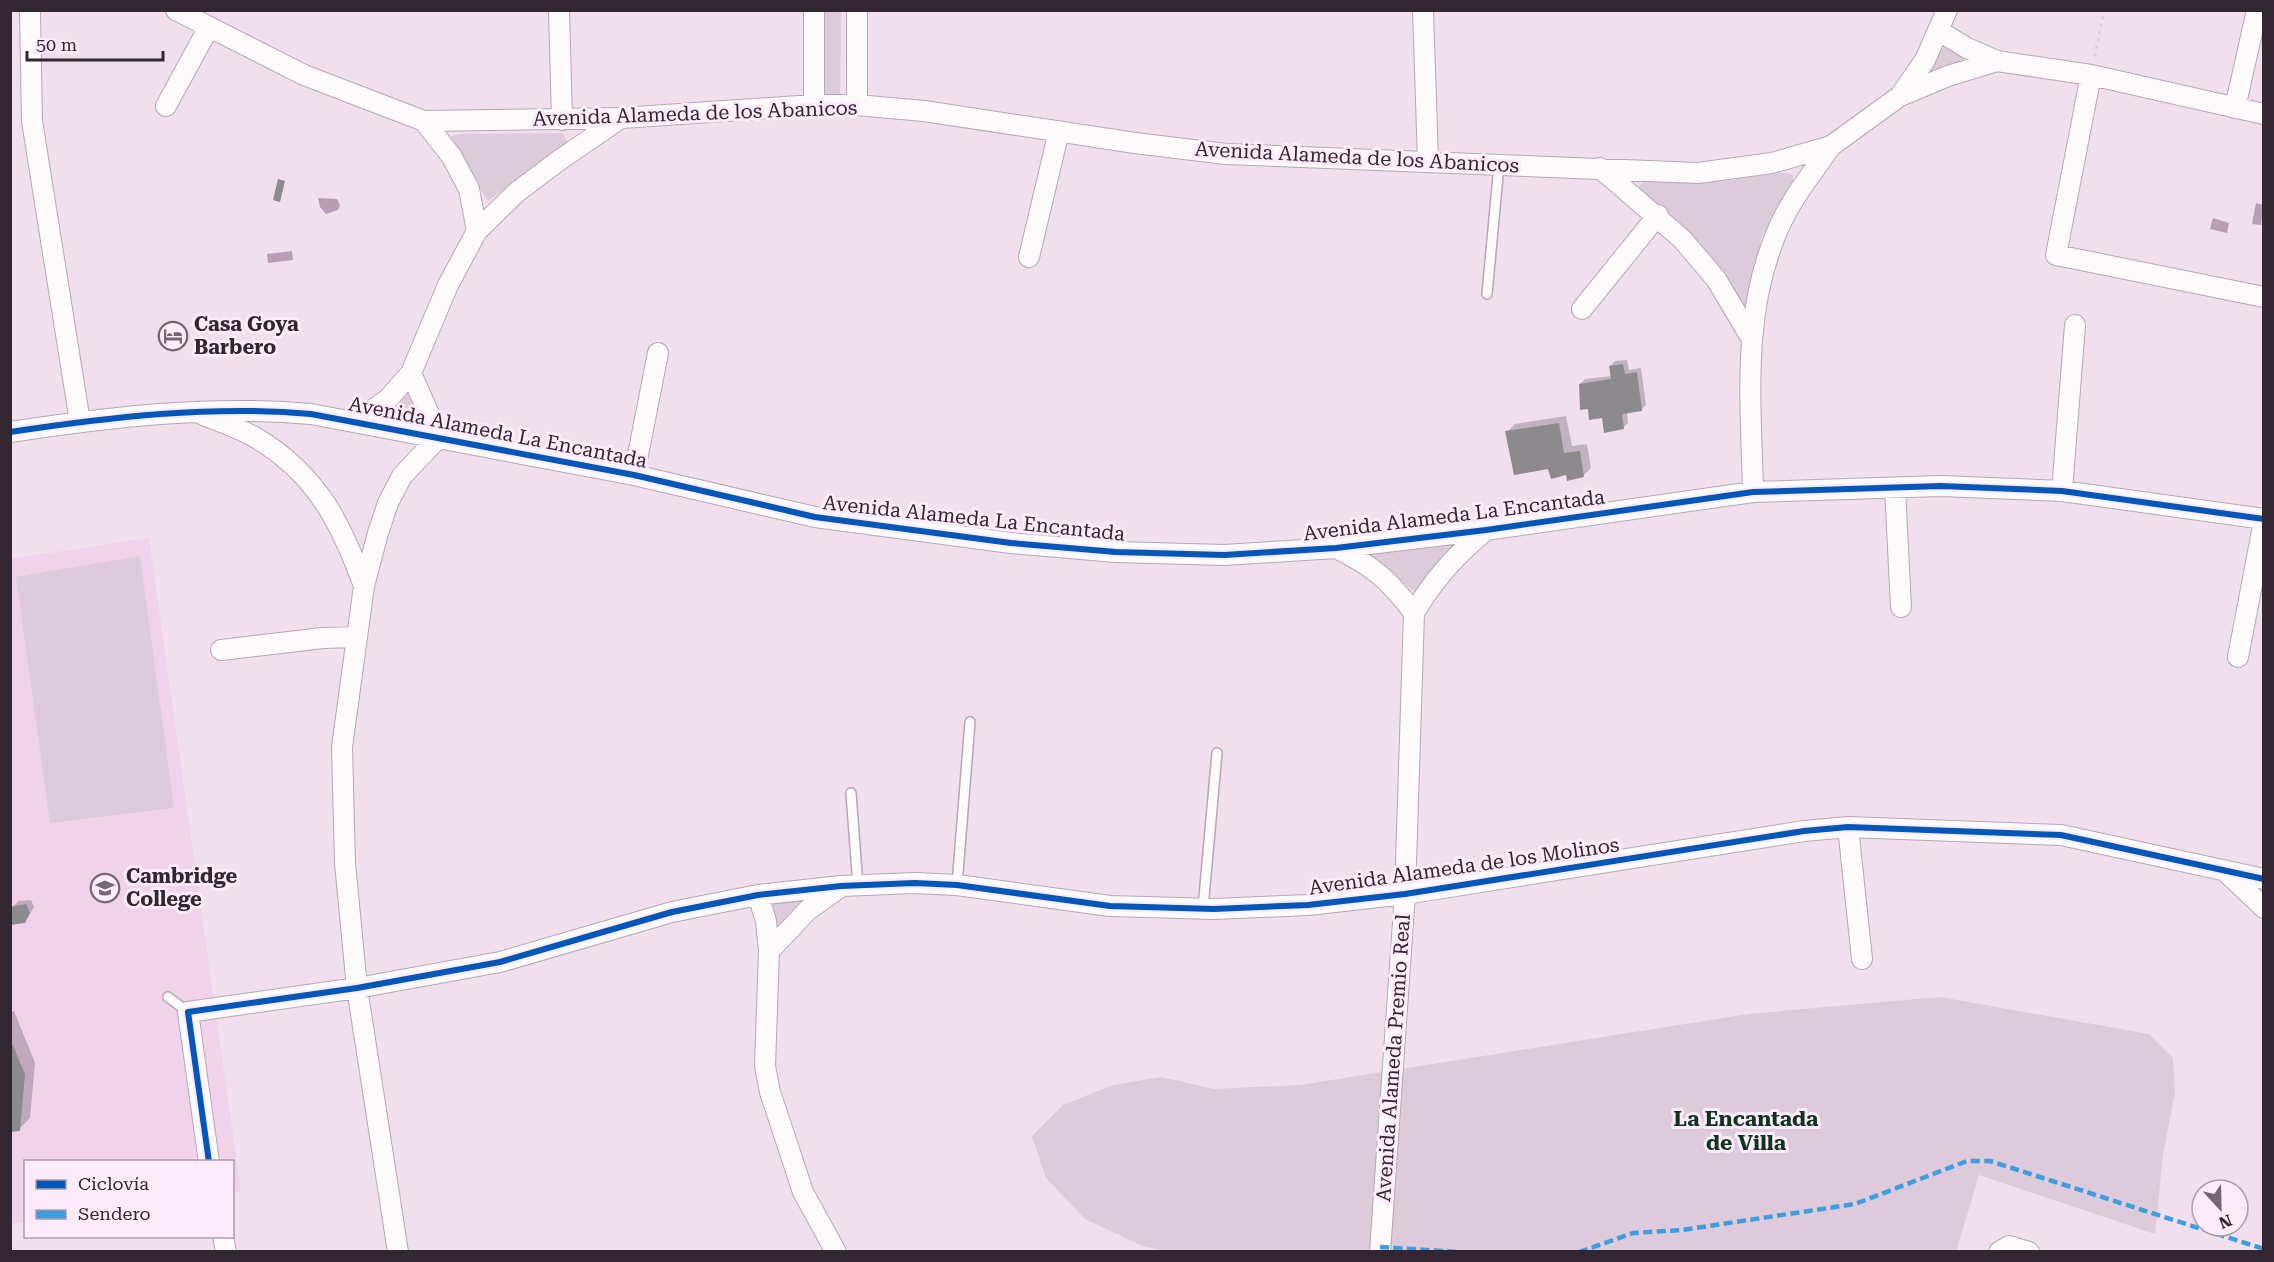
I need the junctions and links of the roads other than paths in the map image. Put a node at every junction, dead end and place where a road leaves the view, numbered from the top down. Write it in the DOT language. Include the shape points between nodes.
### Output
graph roads {
  1 [pos="176,10"];
  2 [pos="559,10"];
  3 [pos="814,10"];
  4 [pos="857,10"];
  5 [pos="1424,10"];
  6 [pos="1947,10"];
  7 [pos="2257,10"];
  8 [pos="30,11"];
  9 [pos="209,27"];
  10 [pos="1939,32"];
  11 [pos="1997,62"];
  12 [pos="2091,75"];
  13 [pos="1900,96"];
  14 [pos="814,105"];
  15 [pos="857,105"];
  16 [pos="166,106"];
  17 [pos="2235,108"];
  18 [pos="2264,114"];
  19 [pos="621,118"];
  20 [pos="562,120"];
  21 [pos="424,122"];
  22 [pos="1059,131"];
  23 [pos="1831,146"];
  24 [pos="1428,161"];
  25 [pos="1499,164"];
  26 [pos="1600,168"];
  27 [pos="1658,215"];
  28 [pos="477,231"];
  29 [pos="1029,257"];
  30 [pos="1487,294"];
  31 [pos="2264,297"];
  32 [pos="1582,309"];
  33 [pos="2075,324"];
  34 [pos="1750,336"];
  35 [pos="658,353"];
  36 [pos="411,373"];
  37 [pos="196,412"];
  38 [pos="357,421"];
  39 [pos="80,422"];
  40 [pos="10,432"];
  41 [pos="440,437"];
  42 [pos="634,475"];
  43 [pos="1895,488"];
  44 [pos="2062,491"];
  45 [pos="1753,492"];
  46 [pos="2264,520"];
  47 [pos="1486,530"];
  48 [pos="1336,548"];
  49 [pos="364,586"];
  50 [pos="1901,607"];
  51 [pos="1414,613"];
  52 [pos="357,637"];
  53 [pos="221,650"];
  54 [pos="2238,657"];
  55 [pos="970,722"];
  56 [pos="1217,753"];
  57 [pos="851,793"];
  58 [pos="1848,826"];
  59 [pos="2224,870"];
  60 [pos="2264,879"];
  61 [pos="957,885"];
  62 [pos="849,886"];
  63 [pos="1405,894"];
  64 [pos="758,896"];
  65 [pos="1203,908"];
  66 [pos="2264,908"];
  67 [pos="769,951"];
  68 [pos="1862,959"];
  69 [pos="357,988"];
  70 [pos="168,997"];
  71 [pos="198,1010"];
  72 [pos="210,1160"];
  73 [pos="398,1251"];
  74 [pos="836,1251"];
  75 [pos="1380,1251"];
  76 [pos="1999,1251"];
  77 [pos="2029,1251"];
  1 -- 9 [label="street"];
  2 -- 20 [label="street"];
  3 -- 14 [label="street"];
  4 -- 15 [label="street"];
  5 -- 24 [label="street"];
  6 -- 10 [label="street"];
  7 -- 17 [label="street"];
  8 -- 39 [label="street" via="32,121"];
  9 -- 16 [label="street"];
  9 -- 21 [label="street" via="304,75"];
  10 -- 11 [label="street"];
  10 -- 13 [label="street"];
  11 -- 12 [label="street, Avenida Alameda de los Abanicos"];
  11 -- 13 [label="street, Avenida Alameda de los Abanicos"];
  12 -- 17 [label="street, Avenida Alameda de los Abanicos"];
  12 -- 31 [label="street" via="2056,255"];
  13 -- 23 [label="street, Avenida Alameda de los Abanicos"];
  14 -- 15 [label="street, Avenida Alameda de los Abanicos"];
  14 -- 19 [label="street, Avenida Alameda de los Abanicos"];
  15 -- 22 [label="street, Avenida Alameda de los Abanicos"];
  17 -- 18 [label="street, Avenida Alameda de los Abanicos"];
  19 -- 20 [label="street, Avenida Alameda de los Abanicos"];
  19 -- 28 [label="street" via="517,192"];
  20 -- 21 [label="street, Avenida Alameda de los Abanicos"];
  21 -- 28 [label="street" via="452,157 469,189"];
  22 -- 24 [label="street, Avenida Alameda de los Abanicos" via="1226,153"];
  22 -- 29 [label="street"];
  23 -- 26 [label="street, Avenida Alameda de los Abanicos" via="1772,163 1698,173"];
  23 -- 34 [label="street" via="1779,226 1765,266"];
  24 -- 25 [label="street, Avenida Alameda de los Abanicos"];
  25 -- 26 [label="street, Avenida Alameda de los Abanicos"];
  25 -- 30 [label="lane"];
  26 -- 27 [label="street"];
  27 -- 32 [label="street"];
  27 -- 34 [label="street" via="1716,279"];
  28 -- 36 [label="street" via="448,285"];
  33 -- 44 [label="street"];
  34 -- 45 [label="street"];
  35 -- 42 [label="street"];
  36 -- 38 [label="street" via="388,399"];
  36 -- 41 [label="street"];
  37 -- 38 [label="street, Avenida Alameda La Encantada" via="259,409"];
  37 -- 39 [label="street, Avenida Alameda La Encantada"];
  37 -- 49 [label="street" via="256,438 307,477 331,509"];
  38 -- 41 [label="street, Avenida Alameda La Encantada"];
  39 -- 40 [label="street, Avenida Alameda La Encantada"];
  41 -- 42 [label="street, Avenida Alameda La Encantada"];
  41 -- 49 [label="street" via="402,476 388,503"];
  42 -- 48 [label="street, Avenida Alameda La Encantada" via="815,517 1011,543 1116,552 1224,555"];
  43 -- 44 [label="street, Avenida Alameda La Encantada"];
  43 -- 45 [label="street, Avenida Alameda La Encantada"];
  43 -- 50 [label="street"];
  44 -- 46 [label="street, Avenida Alameda La Encantada"];
  45 -- 47 [label="street, Avenida Alameda La Encantada"];
  46 -- 54 [label="street"];
  47 -- 48 [label="street, Avenida Alameda La Encantada"];
  47 -- 51 [label="street, Avenida Alameda Premio Real" via="1454,556 1432,582"];
  48 -- 51 [label="street" via="1369,564 1392,584"];
  49 -- 52 [label="street"];
  51 -- 63 [label="street, Avenida Alameda Premio Real"];
  52 -- 53 [label="street"];
  52 -- 69 [label="street" via="342,747 345,863"];
  55 -- 61 [label="lane"];
  56 -- 65 [label="lane"];
  57 -- 62 [label="lane"];
  58 -- 59 [label="street, Avenida Alameda de los Molinos" via="2061,835"];
  58 -- 63 [label="street, Avenida Alameda de los Molinos"];
  58 -- 68 [label="street"];
  59 -- 60 [label="street, Avenida Alameda de los Molinos"];
  59 -- 66 [label="street"];
  61 -- 62 [label="street, Avenida Alameda de los Molinos"];
  61 -- 65 [label="street, Avenida Alameda de los Molinos" via="1110,906"];
  62 -- 64 [label="street, Avenida Alameda de los Molinos"];
  62 -- 67 [label="street" via="808,910"];
  63 -- 65 [label="street, Avenida Alameda de los Molinos" via="1308,906"];
  63 -- 75 [label="street, Avenida Alameda Premio Real"];
  64 -- 67 [label="street"];
  64 -- 69 [label="street, Avenida Alameda de los Molinos" via="672,912 500,962"];
  67 -- 74 [label="street" via="765,1066 770,1092 802,1192"];
  69 -- 71 [label="street, Avenida Alameda de los Molinos"];
  69 -- 73 [label="street"];
  70 -- 71 [label="lane"];
  71 -- 72 [label="street"];
  76 -- 77 [label="street" via="2009,1246"];
}
